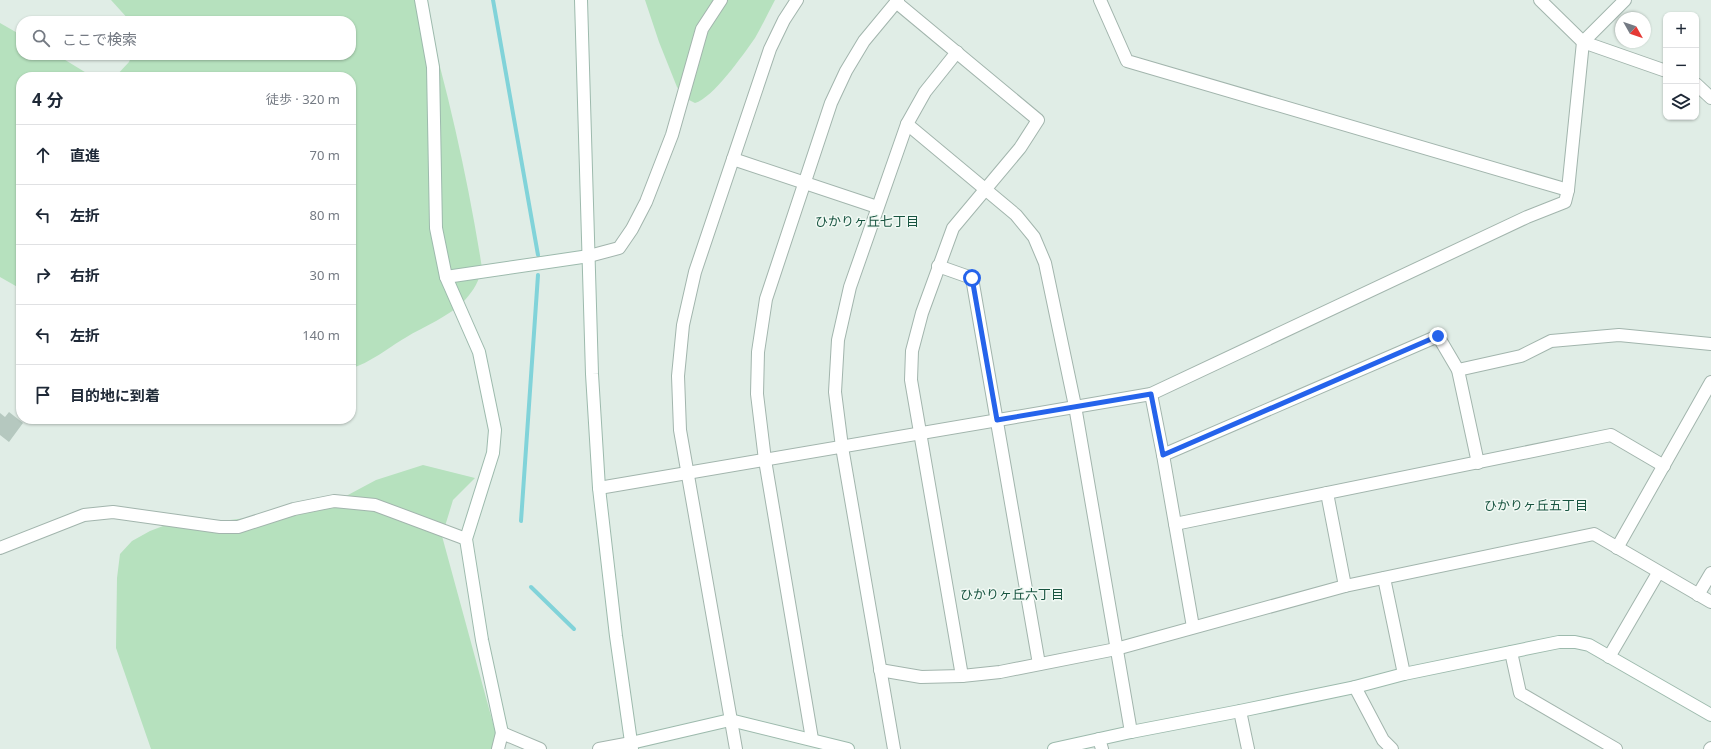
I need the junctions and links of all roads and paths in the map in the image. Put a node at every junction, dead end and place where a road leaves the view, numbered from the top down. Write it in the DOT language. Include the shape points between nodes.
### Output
graph roads {
  1 [pos="421,0"];
  2 [pos="581,0"];
  3 [pos="721,0"];
  4 [pos="797,0"];
  5 [pos="1100,0"];
  6 [pos="1540,0"];
  7 [pos="1625,0"];
  8 [pos="897,1"];
  9 [pos="1583,42"];
  10 [pos="957,52"];
  11 [pos="1663,70"];
  12 [pos="1699,87"];
  13 [pos="1711,98"];
  14 [pos="907,124"];
  15 [pos="733,159"];
  16 [pos="805,184"];
  17 [pos="986,188"];
  18 [pos="1568,190"];
  19 [pos="878,207"];
  20 [pos="589,256"];
  21 [pos="938,266"];
  22 [pos="446,277"];
  23 [pos="1711,344"];
  24 [pos="1458,370"];
  25 [pos="1711,382"];
  26 [pos="1151,394"];
  27 [pos="1075,406"];
  28 [pos="997,420"];
  29 [pos="920,434"];
  30 [pos="842,447"];
  31 [pos="1163,455"];
  32 [pos="765,460"];
  33 [pos="1478,463"];
  34 [pos="1664,466"];
  35 [pos="688,474"];
  36 [pos="599,488"];
  37 [pos="1327,493"];
  38 [pos="1175,524"];
  39 [pos="466,539"];
  40 [pos="0,548"];
  41 [pos="1616,548"];
  42 [pos="1658,573"];
  43 [pos="1711,573"];
  44 [pos="1384,578"];
  45 [pos="1345,586"];
  46 [pos="1698,595"];
  47 [pos="1711,602"];
  48 [pos="1193,627"];
  49 [pos="1116,649"];
  50 [pos="1511,652"];
  51 [pos="1609,657"];
  52 [pos="1039,664"];
  53 [pos="880,670"];
  54 [pos="1404,674"];
  55 [pos="962,676"];
  56 [pos="1355,686"];
  57 [pos="1240,711"];
  58 [pos="1711,715"];
  59 [pos="730,720"];
  60 [pos="502,732"];
  61 [pos="1131,732"];
  62 [pos="812,739"];
  63 [pos="1100,744"];
  64 [pos="632,746"];
  65 [pos="498,749"];
  66 [pos="540,749"];
  67 [pos="599,749"];
  68 [pos="736,749"];
  69 [pos="848,749"];
  70 [pos="894,749"];
  71 [pos="1054,749"];
  72 [pos="1248,749"];
  73 [pos="1392,749"];
  74 [pos="1616,749"];
  1 -- 22 [label="street" via="433,67 436,228"];
  2 -- 20 [label="street"];
  3 -- 20 [label="street" via="702,30 672,135 646,202 619,248"];
  4 -- 15 [label="street" via="770,49"];
  5 -- 18 [label="street" via="1127,61"];
  6 -- 9 [label="street"];
  7 -- 9 [label="street"];
  8 -- 10 [label="street"];
  8 -- 16 [label="street" via="864,41 846,71 831,103"];
  9 -- 11 [label="street"];
  9 -- 18 [label="street"];
  10 -- 14 [label="street" via="925,92"];
  10 -- 17 [label="street" via="1038,120 1020,148"];
  12 -- 13 [label="street"];
  14 -- 17 [label="street"];
  14 -- 19 [label="street"];
  15 -- 16 [label="street"];
  15 -- 35 [label="street" via="695,272 683,325 678,376 680,430"];
  16 -- 19 [label="street"];
  16 -- 32 [label="street" via="766,299 758,352 757,394"];
  17 -- 21 [label="street" via="953,228"];
  17 -- 27 [label="street" via="1016,215 1034,237 1045,263"];
  18 -- 26 [label="street" via="1565,202 1527,217"];
  19 -- 30 [label="street" via="850,288 838,340 835,392"];
  20 -- 22 [label="street"];
  20 -- 36 [label="street" via="592,374"];
  21 -- 28 [label="street" via="972,278"];
  21 -- 29 [label="street" via="912,350 911,380"];
  22 -- 39 [label="street" via="479,352 495,430 493,454"];
  23 -- 24 [label="street" via="1619,335 1551,341 1521,356"];
  24 -- 31 [label="street" via="1438,336"];
  24 -- 33 [label="street"];
  25 -- 34 [label="street"];
  26 -- 27 [label="street"];
  26 -- 31 [label="street"];
  27 -- 28 [label="street"];
  27 -- 49 [label="street"];
  28 -- 29 [label="street"];
  28 -- 52 [label="street"];
  29 -- 30 [label="street"];
  29 -- 55 [label="street"];
  30 -- 32 [label="street"];
  30 -- 53 [label="street"];
  31 -- 38 [label="street"];
  32 -- 35 [label="street"];
  32 -- 62 [label="street"];
  33 -- 34 [label="street" via="1611,435"];
  33 -- 37 [label="street"];
  34 -- 41 [label="street"];
  35 -- 36 [label="street"];
  35 -- 59 [label="street"];
  36 -- 64 [label="street"];
  37 -- 38 [label="street"];
  37 -- 45 [label="street"];
  38 -- 48 [label="street"];
  39 -- 40 [label="street" via="375,505 334,501 294,509 238,527 220,527 113,512 84,515"];
  39 -- 60 [label="street" via="482,640"];
  41 -- 42 [label="street"];
  41 -- 44 [label="street" via="1594,534"];
  42 -- 46 [label="street"];
  42 -- 51 [label="street"];
  43 -- 46 [label="street"];
  44 -- 45 [label="street"];
  44 -- 54 [label="street"];
  45 -- 48 [label="street"];
  46 -- 47 [label="street"];
  48 -- 49 [label="street"];
  49 -- 52 [label="street"];
  49 -- 61 [label="street"];
  50 -- 51 [label="street" via="1559,642 1575,642 1589,645"];
  50 -- 54 [label="street"];
  50 -- 74 [label="street" via="1520,693"];
  51 -- 58 [label="street"];
  52 -- 55 [label="street"];
  53 -- 55 [label="street" via="921,677"];
  53 -- 70 [label="street"];
  54 -- 56 [label="street"];
  56 -- 57 [label="street"];
  56 -- 73 [label="street" via="1383,740"];
  57 -- 61 [label="street"];
  57 -- 72 [label="street"];
  59 -- 62 [label="street"];
  59 -- 64 [label="street"];
  59 -- 68 [label="street"];
  60 -- 65 [label="street"];
  60 -- 66 [label="street"];
  61 -- 63 [label="street"];
  62 -- 69 [label="street"];
  63 -- 71 [label="street"];
  64 -- 67 [label="street"];
}
